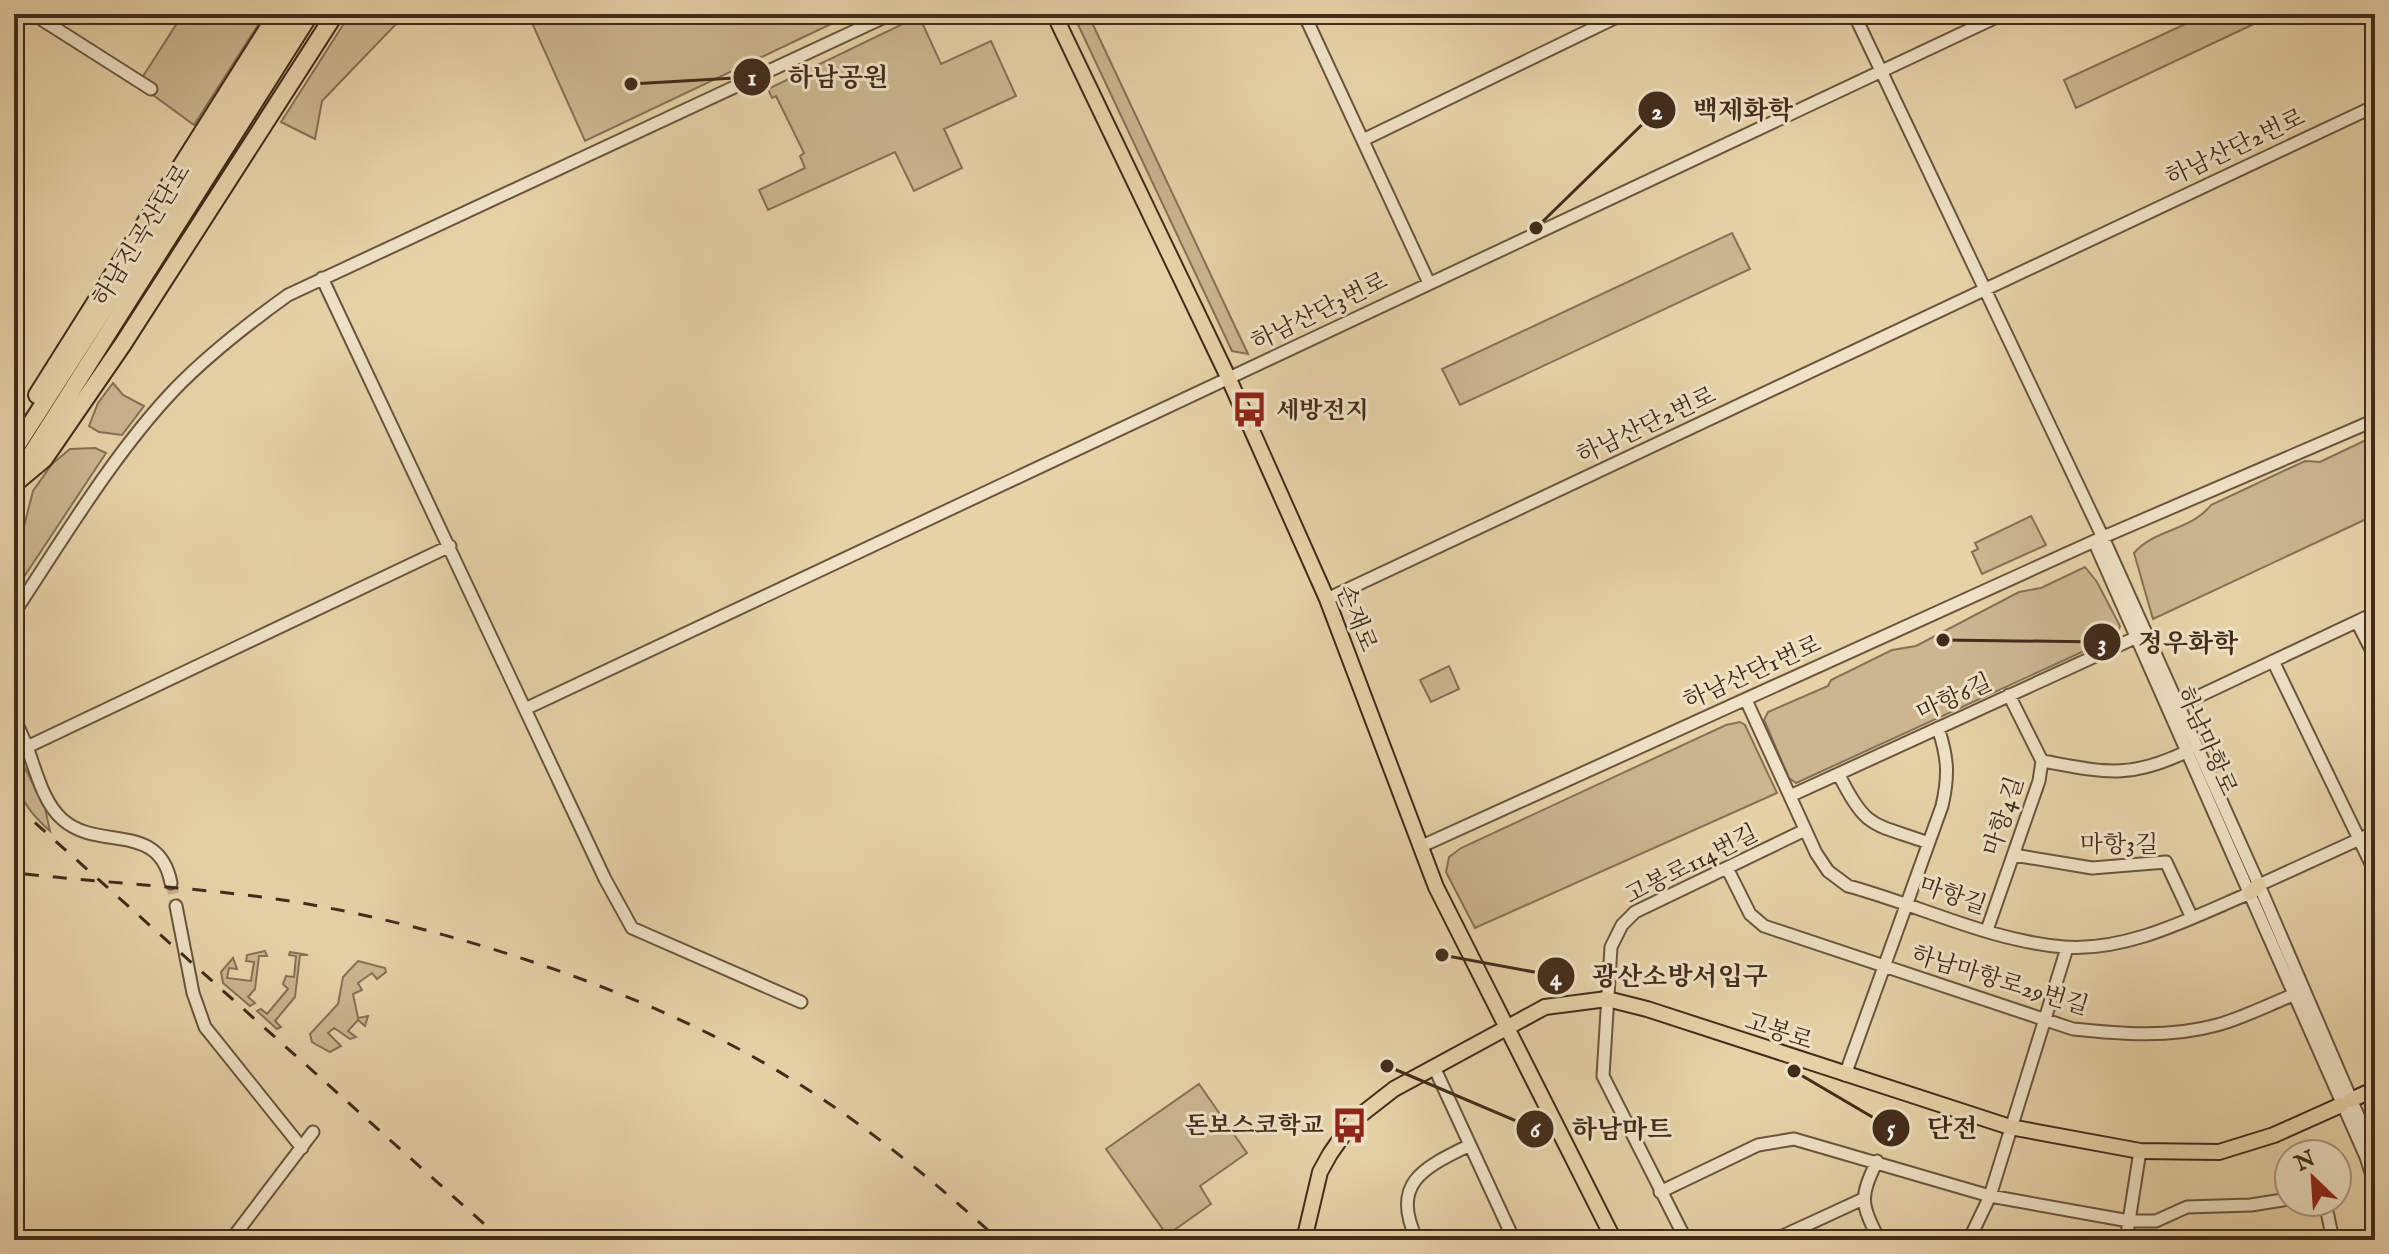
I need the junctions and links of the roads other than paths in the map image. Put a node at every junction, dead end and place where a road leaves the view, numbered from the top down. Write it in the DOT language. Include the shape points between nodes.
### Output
graph roads {
  1 [pos="33,14"];
  2 [pos="277,14"];
  3 [pos="293,14"];
  4 [pos="310,14"];
  5 [pos="335,14"];
  6 [pos="891,14"];
  7 [pos="1054,14"];
  8 [pos="1304,14"];
  9 [pos="1623,14"];
  10 [pos="1854,14"];
  11 [pos="2003,14"];
  12 [pos="1882,72"];
  13 [pos="151,89"];
  14 [pos="2375,106"];
  15 [pos="240,109"];
  16 [pos="1363,140"];
  17 [pos="322,278"];
  18 [pos="1429,283"];
  19 [pos="1984,290"];
  20 [pos="1229,379"];
  21 [pos="2375,420"];
  22 [pos="14,433"];
  23 [pos="14,450"];
  24 [pos="14,483"];
  25 [pos="2101,538"];
  26 [pos="450,546"];
  27 [pos="1327,599"];
  28 [pos="14,613"];
  29 [pos="2375,613"];
  30 [pos="2357,622"];
  31 [pos="2137,637"];
  32 [pos="2375,657"];
  33 [pos="2273,661"];
  34 [pos="2009,695"];
  35 [pos="1746,700"];
  36 [pos="2178,706"];
  37 [pos="525,709"];
  38 [pos="14,717"];
  39 [pos="1938,728"];
  40 [pos="27,747"];
  41 [pos="2188,751"];
  42 [pos="2042,761"];
  43 [pos="1839,775"];
  44 [pos="1790,796"];
  45 [pos="1805,830"];
  46 [pos="2375,832"];
  47 [pos="2360,840"];
  48 [pos="1926,842"];
  49 [pos="1422,846"];
  50 [pos="2014,855"];
  51 [pos="1728,870"];
  52 [pos="2375,872"];
  53 [pos="171,883"];
  54 [pos="2254,889"];
  55 [pos="1905,901"];
  56 [pos="176,906"];
  57 [pos="2192,918"];
  58 [pos="1987,930"];
  59 [pos="2067,948"];
  60 [pos="1882,967"];
  61 [pos="2293,995"];
  62 [pos="1607,999"];
  63 [pos="801,1002"];
  64 [pos="2044,1021"];
  65 [pos="1508,1027"];
  66 [pos="1434,1067"];
  67 [pos="1845,1075"];
  68 [pos="2375,1089"];
  69 [pos="2346,1103"];
  70 [pos="2010,1127"];
  71 [pos="313,1132"];
  72 [pos="1470,1145"];
  73 [pos="302,1148"];
  74 [pos="2140,1151"];
  75 [pos="2375,1155"];
  76 [pos="1877,1161"];
  77 [pos="2375,1185"];
  78 [pos="1660,1192"];
  79 [pos="1990,1196"];
  80 [pos="1863,1199"];
  81 [pos="2273,1202"];
  82 [pos="2328,1218"];
  83 [pos="2129,1221"];
  84 [pos="231,1240"];
  85 [pos="1304,1240"];
  86 [pos="1417,1240"];
  87 [pos="1514,1240"];
  88 [pos="1614,1240"];
  89 [pos="1686,1240"];
  90 [pos="1774,1240"];
  91 [pos="1879,1240"];
  92 [pos="1969,1240"];
  93 [pos="2126,1240"];
  94 [pos="2333,1240"];
  1 -- 13 [label="street"];
  2 -- 22 [label="highway"];
  3 -- 15 [label="highway, 하남진곡산단로"];
  4 -- 15 [label="highway, 하남진곡산단로"];
  5 -- 24 [label="highway" via="123,344 44,459"];
  6 -- 17 [label="street"];
  7 -- 20 [label="main road, 손재로"];
  8 -- 16 [label="street"];
  9 -- 16 [label="street"];
  10 -- 12 [label="street"];
  11 -- 12 [label="street, 하남산단3번로"];
  12 -- 18 [label="street, 하남산단3번로"];
  12 -- 19 [label="street"];
  14 -- 19 [label="street, 하남산단2번로"];
  15 -- 23 [label="highway, 하남진곡산단로"];
  15 -- 24 [label="highway, 하남진곡산단로"];
  16 -- 18 [label="street"];
  17 -- 26 [label="street"];
  17 -- 28 [label="street" via="251,322 175,390 94,492"];
  18 -- 20 [label="street, 하남산단3번로"];
  19 -- 25 [label="street"];
  19 -- 27 [label="street, 하남산단2번로"];
  20 -- 27 [label="main road, 손재로"];
  20 -- 37 [label="street, 하남산단3번로"];
  21 -- 25 [label="street, 하남산단1번로"];
  25 -- 31 [label="street, 하남마항로" via="2097,548"];
  25 -- 35 [label="street, 하남산단1번로"];
  25 -- 36 [label="street, 하남마항로"];
  26 -- 37 [label="street"];
  26 -- 40 [label="street"];
  27 -- 49 [label="main road, 손재로"];
  29 -- 30 [label="street"];
  30 -- 32 [label="street"];
  30 -- 33 [label="street"];
  31 -- 34 [label="street, 마항6길"];
  31 -- 41 [label="street, 하남마항로"];
  33 -- 36 [label="street"];
  33 -- 47 [label="street"];
  34 -- 39 [label="street, 마항6길"];
  34 -- 42 [label="street, 마항4길"];
  35 -- 44 [label="street, 마항길"];
  35 -- 49 [label="street, 하남산단1번로"];
  36 -- 54 [label="street, 하남마항로"];
  37 -- 63 [label="street" via="632,928"];
  38 -- 40 [label="street"];
  39 -- 43 [label="street, 마항6길"];
  39 -- 48 [label="street" via="1949,776"];
  40 -- 53 [label="street" via="49,803 63,820 91,834 148,846 168,868"];
  41 -- 42 [label="street, 마항4길" via="2158,766 2114,773"];
  41 -- 54 [label="street, 하남마항로"];
  42 -- 50 [label="street, 마항4길"];
  43 -- 44 [label="street, 마항6길"];
  43 -- 48 [label="street" via="1858,813"];
  44 -- 45 [label="street, 마항길"];
  45 -- 51 [label="street, 고봉로114번길"];
  45 -- 55 [label="street, 마항길" via="1828,871 1848,886"];
  46 -- 47 [label="street, 마항길"];
  47 -- 52 [label="street"];
  47 -- 54 [label="street, 마항길"];
  48 -- 55 [label="street"];
  49 -- 65 [label="main road, 손재로" via="1436,887"];
  50 -- 57 [label="street, 마항3길" via="2092,868 2166,862"];
  50 -- 58 [label="street, 마항4길"];
  51 -- 60 [label="street, 하남마항로29번길" via="1750,914 1764,926"];
  51 -- 62 [label="street, 고봉로114번길" via="1629,918 1611,947"];
  54 -- 57 [label="street, 마항길"];
  54 -- 61 [label="street, 하남마항로"];
  54 -- 69 [label="street, 하남마항로"];
  55 -- 58 [label="street, 마항길"];
  55 -- 60 [label="street"];
  56 -- 73 [label="street" via="205,1027"];
  57 -- 59 [label="street, 마항길" via="2144,935"];
  58 -- 59 [label="street, 마항길"];
  59 -- 64 [label="street"];
  60 -- 64 [label="street, 하남마항로29번길"];
  60 -- 67 [label="street"];
  61 -- 64 [label="street, 하남마항로29번길" via="2217,1025 2174,1033 2119,1034"];
  61 -- 69 [label="street, 하남마항로"];
  62 -- 65 [label="main road, 고봉로" via="1545,1007"];
  62 -- 67 [label="main road, 고봉로"];
  62 -- 78 [label="street, 고봉로114번길" via="1603,1076"];
  64 -- 70 [label="street"];
  65 -- 66 [label="main road, 고봉로"];
  65 -- 88 [label="main road, 손재로"];
  66 -- 72 [label="street"];
  66 -- 85 [label="main road, 고봉로" via="1394,1089 1350,1125 1320,1172"];
  67 -- 70 [label="main road, 고봉로"];
  68 -- 69 [label="main road, 고봉로"];
  69 -- 74 [label="main road, 고봉로" via="2219,1152"];
  69 -- 75 [label="street, 하남마항로"];
  69 -- 77 [label="street, 하남마항로"];
  70 -- 74 [label="main road, 고봉로"];
  70 -- 79 [label="street"];
  71 -- 73 [label="street"];
  72 -- 86 [label="street" via="1429,1165 1412,1187 1406,1216"];
  72 -- 87 [label="street"];
  73 -- 84 [label="street"];
  74 -- 83 [label="street"];
  76 -- 78 [label="street" via="1794,1139 1758,1145"];
  76 -- 79 [label="street"];
  76 -- 80 [label="street"];
  78 -- 89 [label="street, 고봉로114번길"];
  79 -- 83 [label="street"];
  79 -- 92 [label="street"];
  80 -- 90 [label="street"];
  80 -- 91 [label="street"];
  81 -- 83 [label="street" via="2187,1207 2156,1221"];
  82 -- 94 [label="street"];
  83 -- 93 [label="street"];
}
